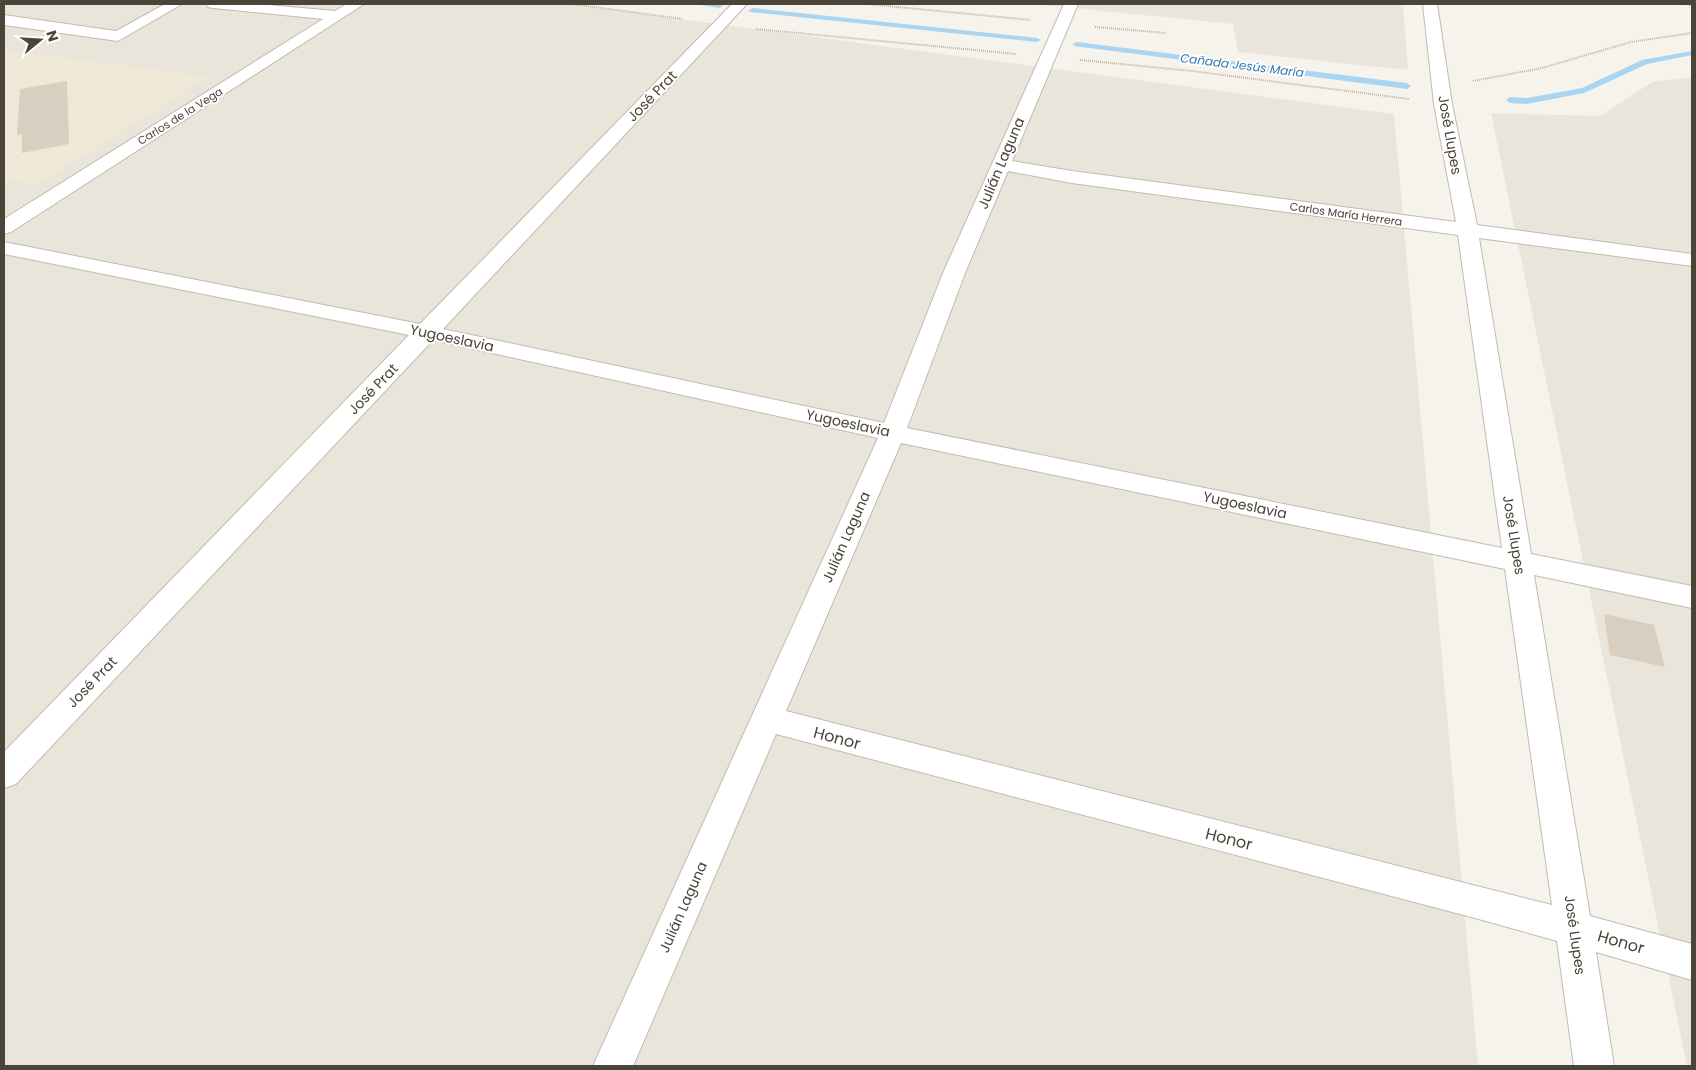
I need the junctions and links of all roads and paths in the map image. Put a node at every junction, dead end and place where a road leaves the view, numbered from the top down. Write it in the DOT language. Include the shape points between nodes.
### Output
graph roads {
  1 [pos="175,4"];
  2 [pos="213,4"];
  3 [pos="356,4"];
  4 [pos="572,4"];
  5 [pos="740,4"];
  6 [pos="866,4"];
  7 [pos="1430,4"];
  8 [pos="1684,4"];
  9 [pos="1692,4"];
  10 [pos="1066,14"];
  11 [pos="337,16"];
  12 [pos="4,20"];
  13 [pos="719,26"];
  14 [pos="1166,33"];
  15 [pos="1692,33"];
  16 [pos="1441,86"];
  17 [pos="1000,164"];
  18 [pos="4,228"];
  19 [pos="1468,231"];
  20 [pos="4,248"];
  21 [pos="1692,260"];
  22 [pos="427,332"];
  23 [pos="893,433"];
  24 [pos="1518,560"];
  25 [pos="1692,597"];
  26 [pos="766,719"];
  27 [pos="4,774"];
  28 [pos="1574,929"];
  29 [pos="1692,962"];
  30 [pos="613,1066"];
  31 [pos="1594,1066"];
  1 -- 12 [label="street" via="118,36"];
  2 -- 11 [label="street"];
  3 -- 11 [label="street, Carlos de la Vega"];
  4 -- 13 [label="path"];
  5 -- 13 [label="street, José Prat"];
  6 -- 10 [label="path"];
  7 -- 16 [label="street, José Llupes"];
  8 -- 9 [label="path"];
  10 -- 14 [label="path"];
  10 -- 17 [label="street, Julián Laguna"];
  11 -- 18 [label="street, Carlos de la Vega"];
  13 -- 22 [label="street, José Prat"];
  15 -- 16 [label="path" via="1631,42 1542,68"];
  16 -- 19 [label="street, José Llupes"];
  17 -- 19 [label="street, Carlos María Herrera" via="1072,177"];
  17 -- 23 [label="street, Julián Laguna"];
  19 -- 21 [label="street, Carlos María Herrera"];
  19 -- 24 [label="street, José Llupes"];
  20 -- 22 [label="street, Yugoeslavia"];
  22 -- 23 [label="street, Yugoeslavia"];
  22 -- 27 [label="street, José Prat"];
  23 -- 24 [label="street, Yugoeslavia"];
  23 -- 26 [label="street, Julián Laguna"];
  24 -- 25 [label="street, Yugoeslavia"];
  24 -- 28 [label="street, José Llupes"];
  26 -- 28 [label="street, Honor"];
  26 -- 30 [label="street, Julián Laguna"];
  28 -- 29 [label="street, Honor"];
  28 -- 31 [label="street, José Llupes"];
}
